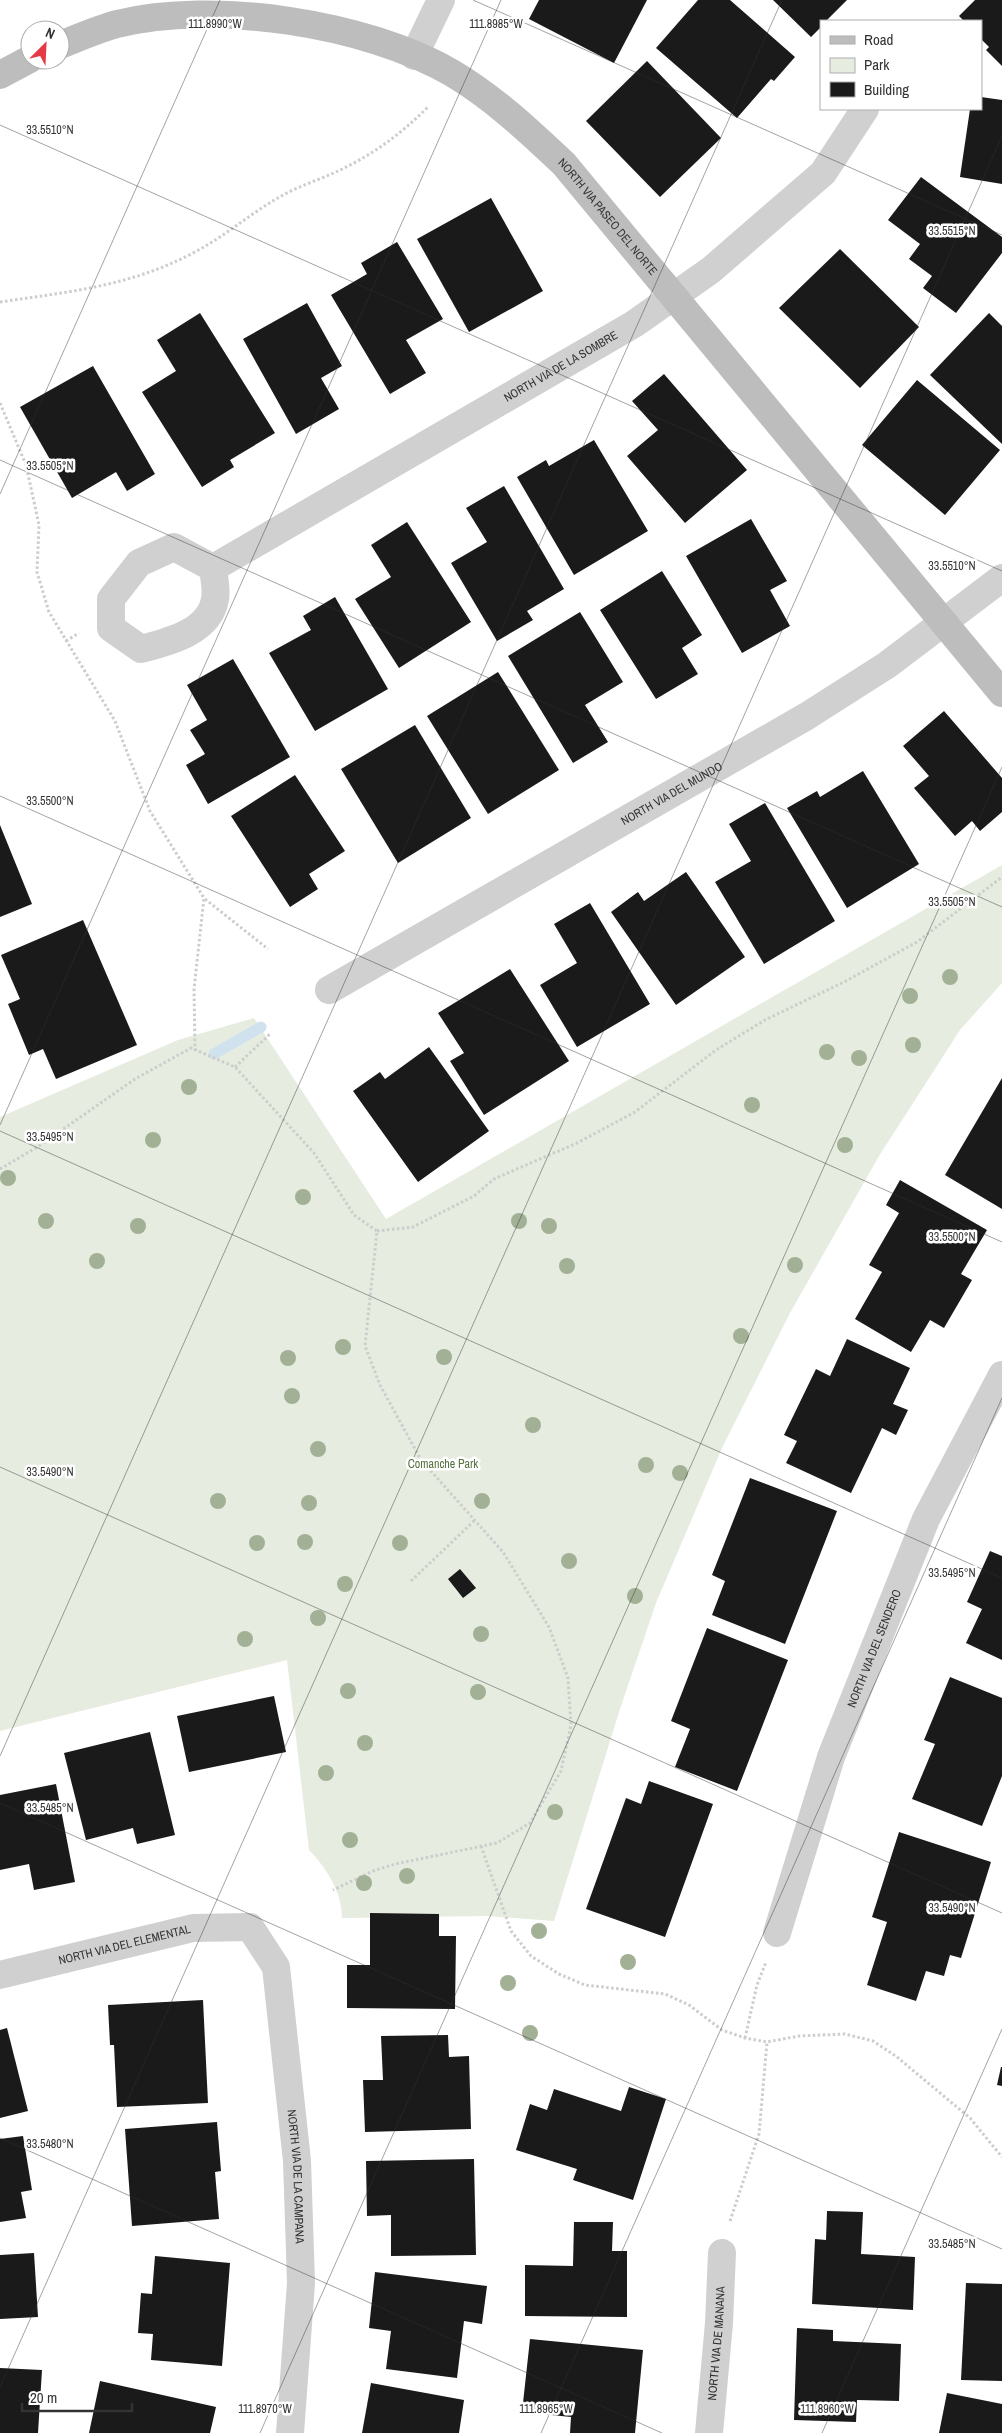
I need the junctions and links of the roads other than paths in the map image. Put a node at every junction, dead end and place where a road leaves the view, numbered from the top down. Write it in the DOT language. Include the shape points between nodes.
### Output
graph roads {
  1 [pos="441,0"];
  2 [pos="70,41"];
  3 [pos="414,56"];
  4 [pos="20,64"];
  5 [pos="0,75"];
  6 [pos="865,110"];
  7 [pos="675,296"];
  8 [pos="213,568"];
  9 [pos="1002,578"];
  10 [pos="944,623"];
  11 [pos="1002,693"];
  12 [pos="329,990"];
  13 [pos="1002,1375"];
  14 [pos="250,1927"];
  15 [pos="777,1933"];
  16 [pos="0,1975"];
  17 [pos="722,2253"];
  18 [pos="290,2433"];
  19 [pos="709,2433"];
  1 -- 3 [label="street"];
  2 -- 3 [label="street, NORTH VIA PASEO DEL NORTE" via="117,24 204,14 292,21 350,33"];
  3 -- 7 [label="street, NORTH VIA PASEO DEL NORTE" via="450,72 485,94 520,123 564,164"];
  4 -- 5 [label="street"];
  6 -- 7 [label="street, NORTH VIA DE LA SOMBRE" via="823,173 711,270"];
  7 -- 8 [label="street, NORTH VIA DE LA SOMBRE" via="634,324"];
  7 -- 10 [label="street, NORTH VIA PASEO DEL NORTE"];
  9 -- 10 [label="street, NORTH VIA DEL MUNDO"];
  10 -- 11 [label="street, NORTH VIA PASEO DEL NORTE"];
  10 -- 12 [label="street, NORTH VIA DEL MUNDO" via="887,665 807,716"];
  13 -- 15 [label="street, NORTH VIA DEL SENDERO" via="926,1519 830,1757"];
  14 -- 16 [label="street, NORTH VIA DEL ELEMENTAL" via="193,1928"];
  14 -- 18 [label="street, NORTH VIA DE LA CAMPANA" via="276,1967 297,2161 301,2283"];
  17 -- 19 [label="street, NORTH VIA DE MANANA"];
}
